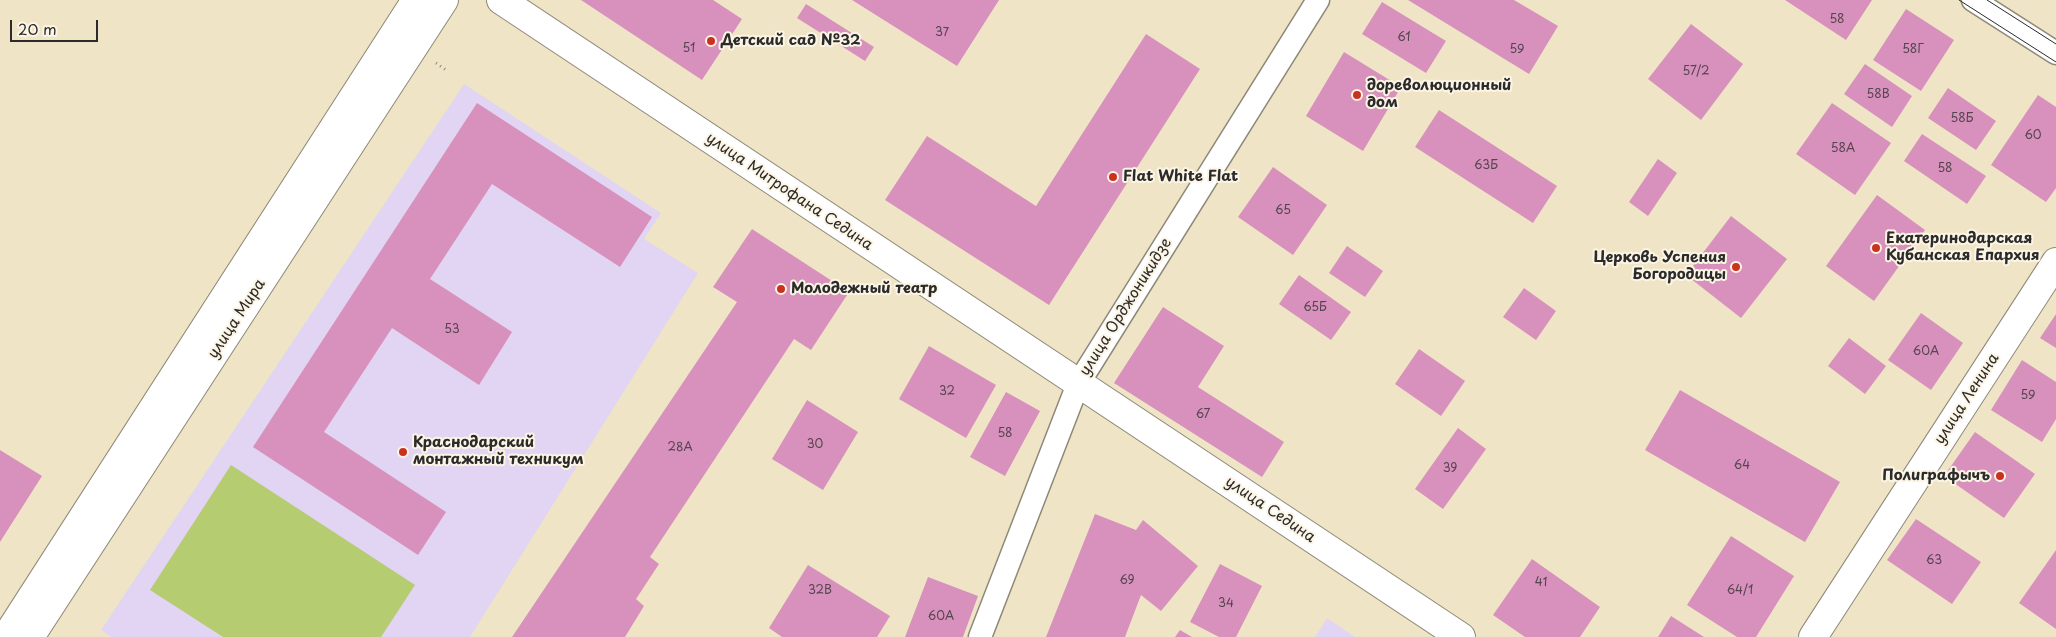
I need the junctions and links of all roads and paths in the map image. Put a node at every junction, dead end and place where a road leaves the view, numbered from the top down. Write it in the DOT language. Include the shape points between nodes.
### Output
graph roads {
  1 [pos="416,0"];
  2 [pos="444,0"];
  3 [pos="500,0"];
  4 [pos="1318,0"];
  5 [pos="1973,0"];
  6 [pos="2056,53"];
  7 [pos="2056,262"];
  8 [pos="1078,384"];
  9 [pos="6,637"];
  10 [pos="30,637"];
  11 [pos="980,637"];
  12 [pos="1461,637"];
  13 [pos="1814,637"];
  1 -- 9 [label="main road, улица Мира"];
  2 -- 10 [label="main road, улица Мира"];
  3 -- 8 [label="main road, улица Митрофана Седина"];
  4 -- 8 [label="street, улица Орджоникидзе"];
  5 -- 6 [label="street"];
  7 -- 13 [label="main road, улица Ленина"];
  8 -- 11 [label="street, улица Орджоникидзе"];
  8 -- 12 [label="main road, улица Седина"];
}
